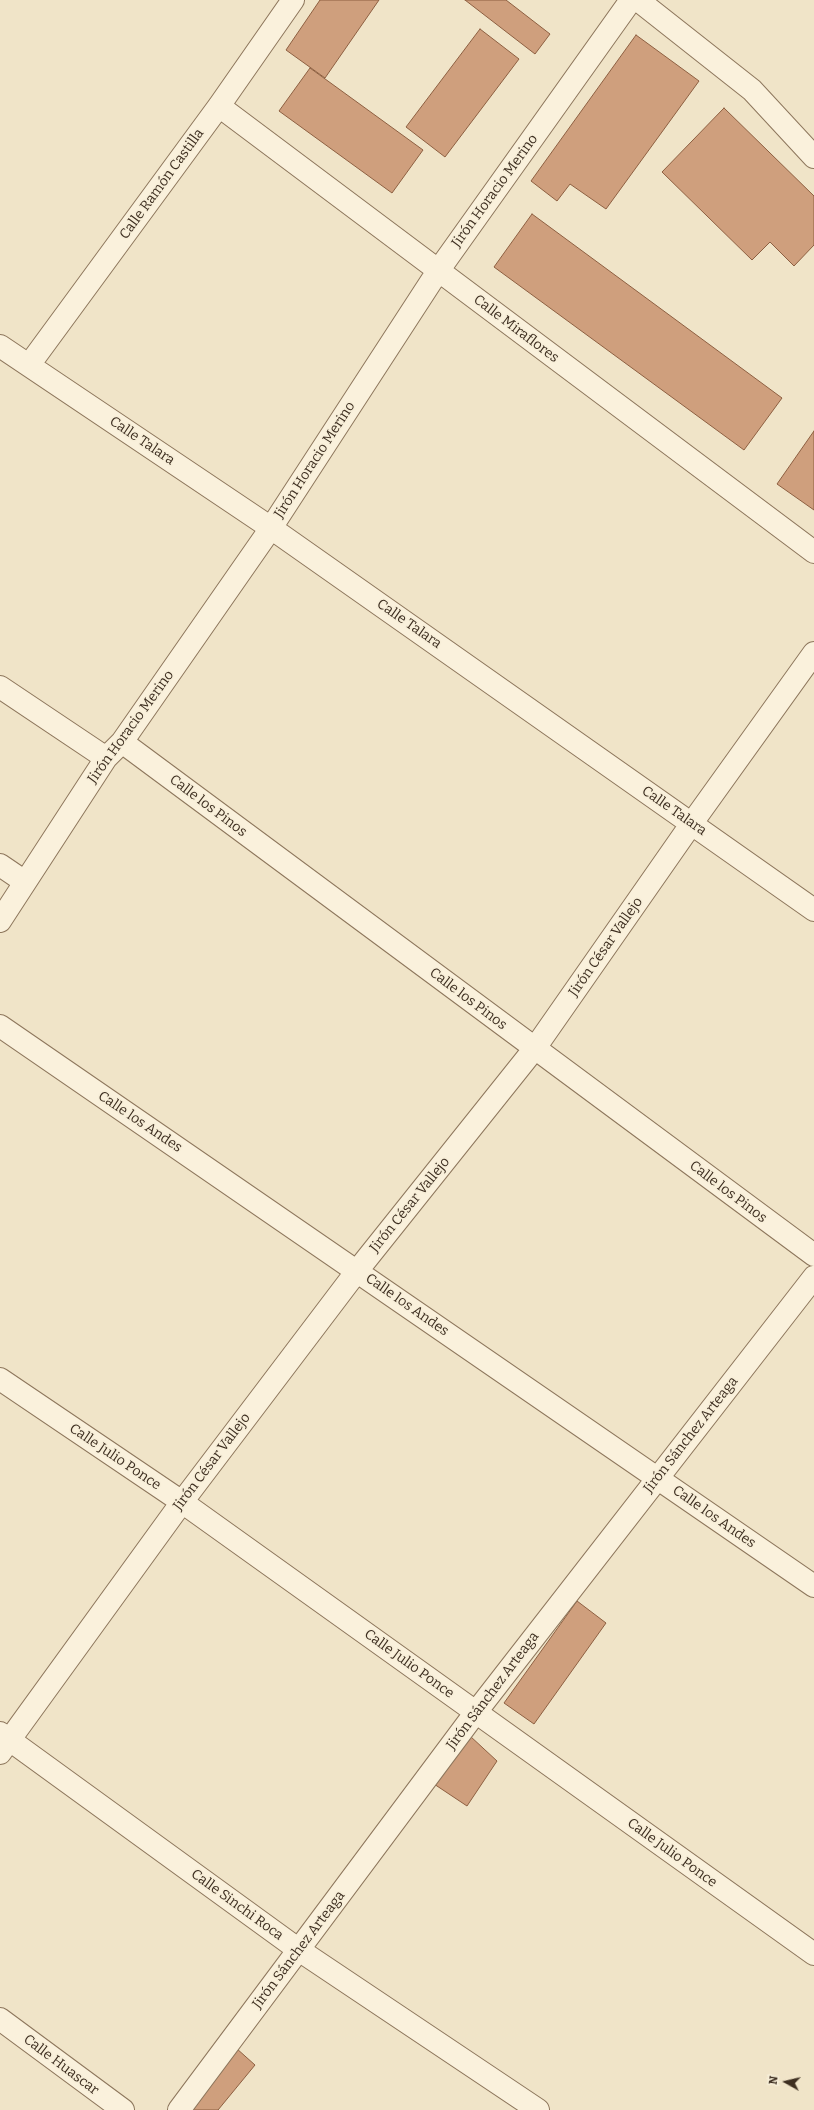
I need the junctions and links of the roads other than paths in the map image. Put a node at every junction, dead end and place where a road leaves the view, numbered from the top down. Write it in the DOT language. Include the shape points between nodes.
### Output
graph roads {
  1 [pos="293,0"];
  2 [pos="631,0"];
  3 [pos="638,0"];
  4 [pos="219,106"];
  5 [pos="814,157"];
  6 [pos="438,270"];
  7 [pos="0,346"];
  8 [pos="29,365"];
  9 [pos="271,528"];
  10 [pos="814,552"];
  11 [pos="814,653"];
  12 [pos="0,687"];
  13 [pos="122,742"];
  14 [pos="106,758"];
  15 [pos="692,823"];
  16 [pos="0,865"];
  17 [pos="25,882"];
  18 [pos="814,910"];
  19 [pos="0,921"];
  20 [pos="0,1026"];
  21 [pos="535,1048"];
  22 [pos="814,1255"];
  23 [pos="357,1271"];
  24 [pos="814,1277"];
  25 [pos="0,1379"];
  26 [pos="658,1478"];
  27 [pos="182,1502"];
  28 [pos="814,1586"];
  29 [pos="476,1712"];
  30 [pos="3,1742"];
  31 [pos="299,1950"];
  32 [pos="814,1954"];
  33 [pos="0,2019"];
  34 [pos="123,2110"];
  35 [pos="179,2110"];
  36 [pos="538,2110"];
  1 -- 4 [label="street, Calle Ramón Castilla"];
  2 -- 6 [label="street, Jirón Horacio Merino"];
  3 -- 5 [label="street" via="752,90"];
  4 -- 6 [label="street, Calle Miraflores"];
  4 -- 8 [label="street, Calle Ramón Castilla"];
  6 -- 9 [label="street, Jirón Horacio Merino"];
  6 -- 10 [label="street, Calle Miraflores"];
  7 -- 8 [label="street, Calle Talara"];
  8 -- 9 [label="street, Calle Talara"];
  9 -- 13 [label="street, Jirón Horacio Merino"];
  9 -- 15 [label="street, Calle Talara"];
  11 -- 15 [label="street, Jirón César Vallejo"];
  12 -- 14 [label="street"];
  13 -- 14 [label="street, Jirón Horacio Merino"];
  13 -- 21 [label="street, Calle los Pinos"];
  14 -- 17 [label="street, Jirón Horacio Merino"];
  15 -- 18 [label="street, Calle Talara"];
  15 -- 21 [label="street, Jirón César Vallejo"];
  16 -- 17 [label="street"];
  17 -- 19 [label="street, Jirón Horacio Merino"];
  20 -- 23 [label="street, Calle los Andes"];
  21 -- 22 [label="street, Calle los Pinos"];
  21 -- 23 [label="street, Jirón César Vallejo"];
  23 -- 26 [label="street, Calle los Andes"];
  23 -- 27 [label="street, Jirón César Vallejo"];
  24 -- 26 [label="street, Jirón Sánchez Arteaga"];
  25 -- 27 [label="street, Calle Julio Ponce"];
  26 -- 28 [label="street, Calle los Andes"];
  26 -- 29 [label="street, Jirón Sánchez Arteaga"];
  27 -- 29 [label="street, Calle Julio Ponce"];
  27 -- 30 [label="street, Jirón César Vallejo"];
  29 -- 31 [label="street, Jirón Sánchez Arteaga"];
  29 -- 32 [label="street, Calle Julio Ponce"];
  30 -- 31 [label="street, Calle Sinchi Roca"];
  31 -- 35 [label="street, Jirón Sánchez Arteaga"];
  31 -- 36 [label="street, Calle Sinchi Roca"];
  33 -- 34 [label="street, Calle Huascar"];
}
